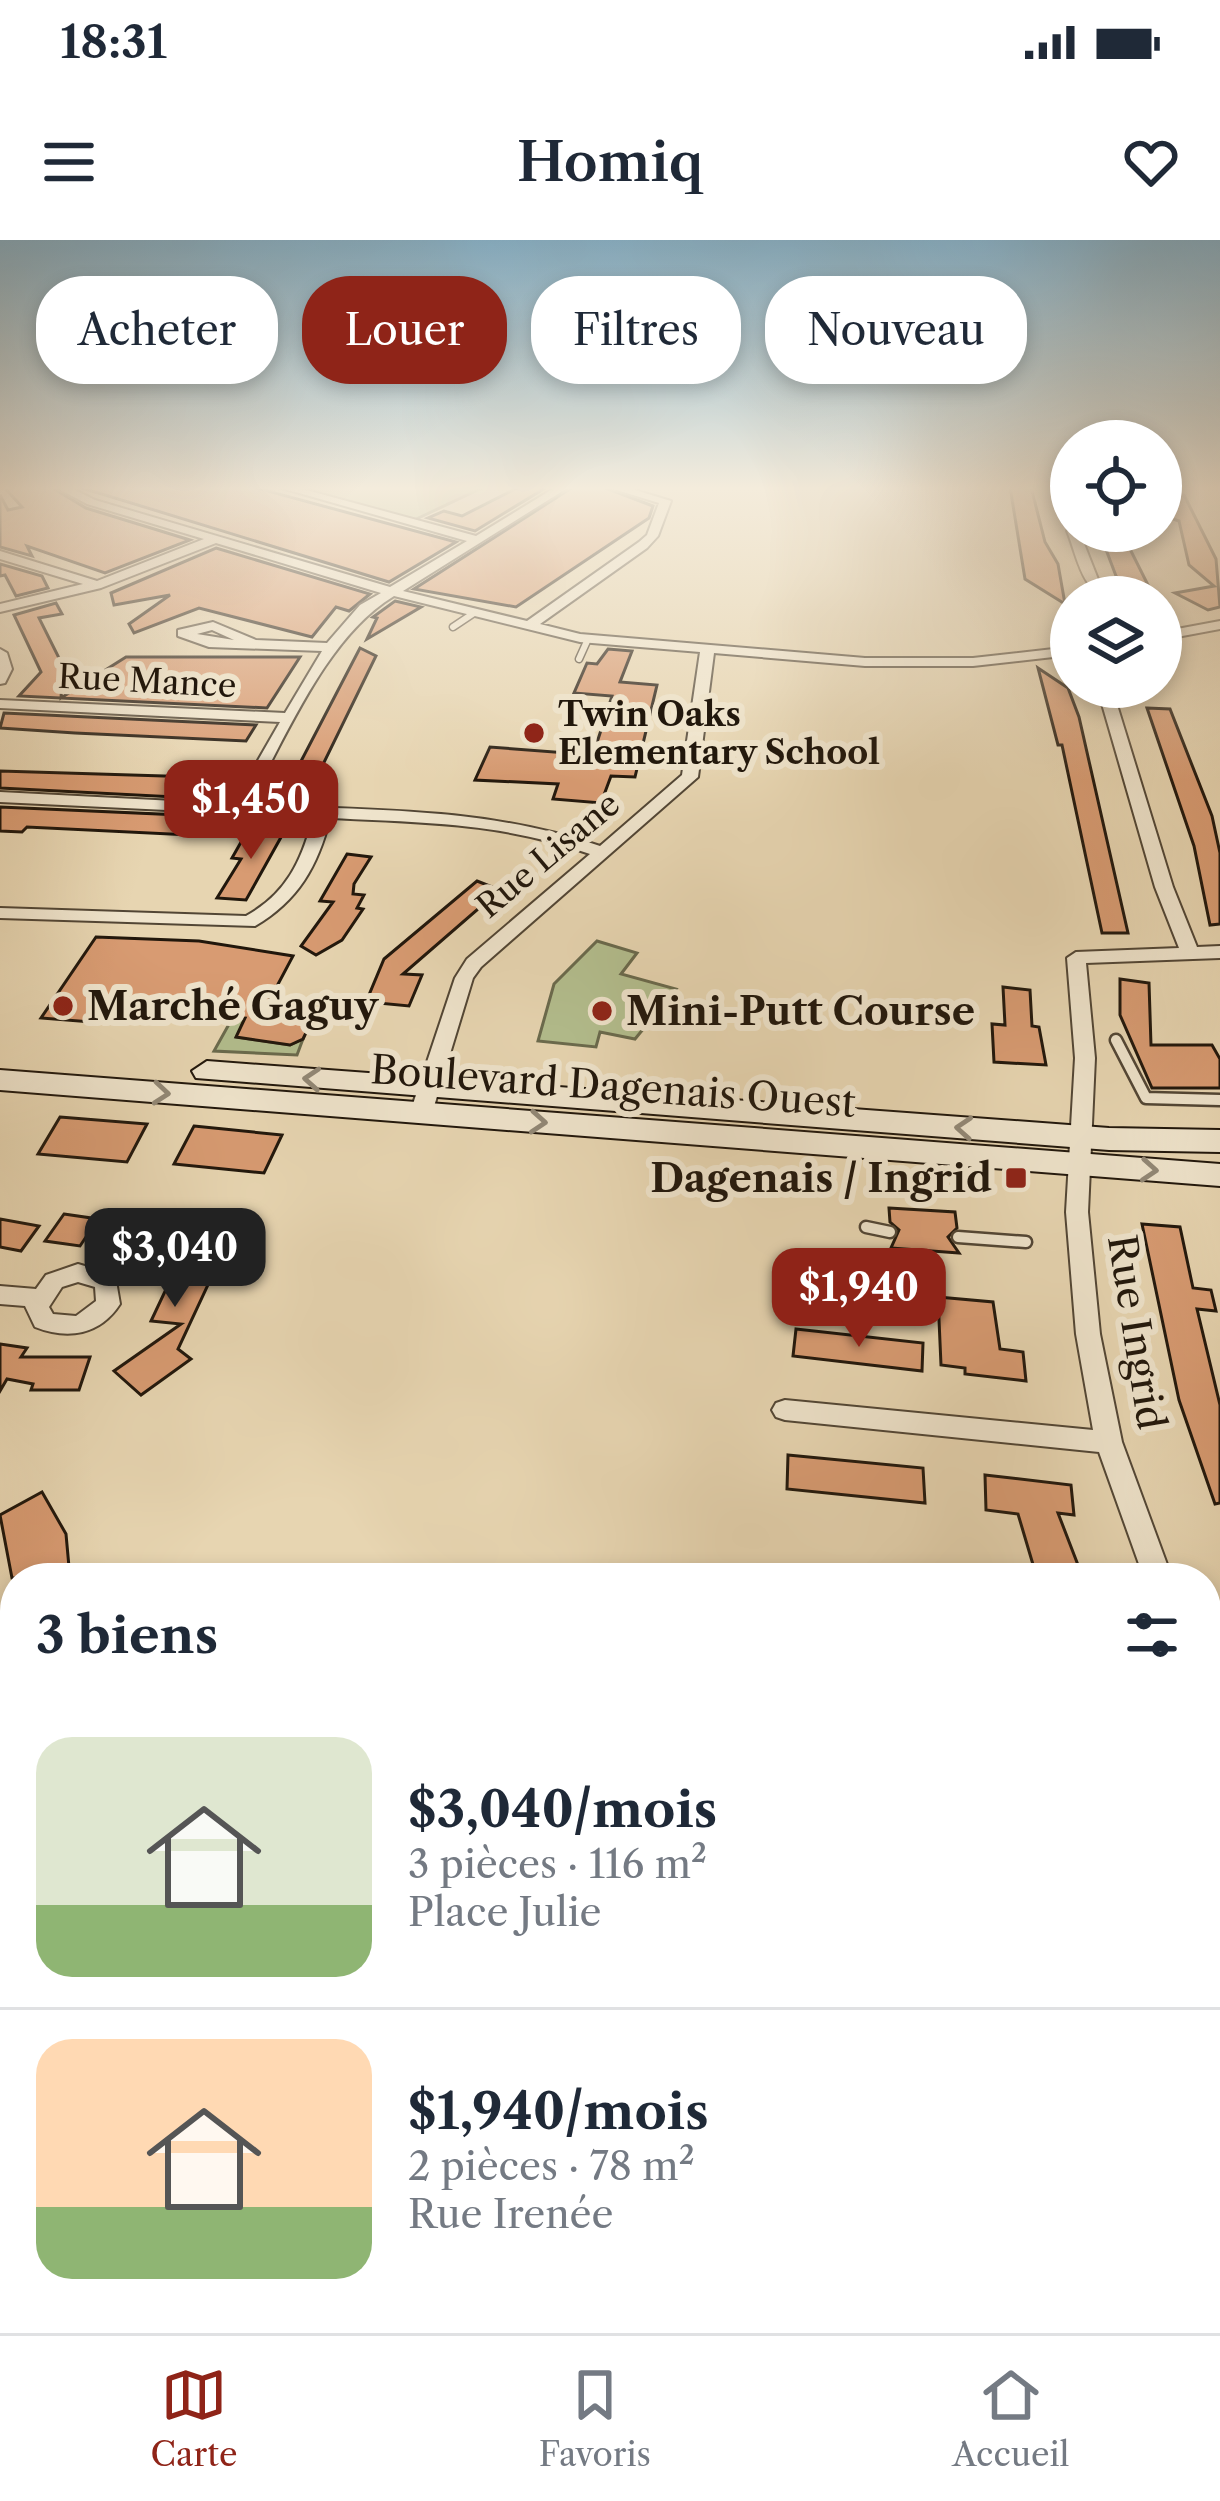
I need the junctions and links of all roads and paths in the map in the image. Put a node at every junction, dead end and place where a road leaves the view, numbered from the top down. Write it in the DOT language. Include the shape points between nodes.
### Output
graph roads {
  1 [pos="97,585"];
  2 [pos="368,585"];
  3 [pos="400,585"];
  4 [pos="585,585"];
  5 [pos="389,591"];
  6 [pos="0,608"];
  7 [pos="474,613"];
  8 [pos="1220,625"];
  9 [pos="453,627"];
  10 [pos="527,627"];
  11 [pos="1182,631"];
  12 [pos="588,639"];
  13 [pos="250,642"];
  14 [pos="332,647"];
  15 [pos="0,652"];
  16 [pos="707,652"];
  17 [pos="1050,654"];
  18 [pos="579,659"];
  19 [pos="0,680"];
  20 [pos="0,704"];
  21 [pos="1111,708"];
  22 [pos="290,718"];
  23 [pos="0,797"];
  24 [pos="236,812"];
  25 [pos="322,816"];
  26 [pos="604,854"];
  27 [pos="0,914"];
  28 [pos="1220,952"];
  29 [pos="1190,953"];
  30 [pos="1116,1040"];
  31 [pos="0,1055"];
  32 [pos="0,1080"];
  33 [pos="425,1100"];
  34 [pos="1220,1100"];
  35 [pos="1220,1141"];
  36 [pos="1079,1150"];
  37 [pos="1220,1175"];
  38 [pos="866,1227"];
  39 [pos="890,1232"];
  40 [pos="958,1237"];
  41 [pos="1026,1242"];
  42 [pos="0,1295"];
  43 [pos="39,1298"];
  44 [pos="784,1410"];
  45 [pos="1109,1442"];
  46 [pos="1153,1563"];
  1 -- 6 [label="street"];
  2 -- 5 [label="street"];
  3 -- 5 [label="street"];
  4 -- 10 [label="street"];
  5 -- 7 [label="street"];
  5 -- 14 [label="street"];
  7 -- 9 [label="lane"];
  7 -- 10 [label="street"];
  8 -- 11 [label="street"];
  10 -- 12 [label="street"];
  12 -- 16 [label="street"];
  12 -- 18 [label="lane"];
  13 -- 14 [label="street"];
  14 -- 22 [label="street"];
  15 -- 19 [label="street"];
  16 -- 17 [label="street" via="929,664"];
  16 -- 26 [label="street, Rue Lisane" via="690,777"];
  20 -- 22 [label="street, Rue Mance"];
  21 -- 29 [label="street"];
  22 -- 24 [label="street"];
  23 -- 24 [label="street"];
  24 -- 25 [label="street"];
  25 -- 26 [label="street" via="482,821"];
  25 -- 27 [label="street" via="315,849 282,905 249,922"];
  26 -- 33 [label="street, Rue Lisane" via="474,963"];
  28 -- 29 [label="street"];
  29 -- 36 [label="street, Rue Ingrid" via="1076,958 1085,1058"];
  30 -- 34 [label="lane" via="1146,1098"];
  33 -- 31 [label="main road, Boulevard Dagenais Ouest, one-way"];
  32 -- 33 [label="main road, Boulevard Dagenais Ouest, one-way"];
  33 -- 36 [label="main road, Boulevard Dagenais Ouest"];
  35 -- 36 [label="main road, Boulevard Dagenais Ouest"];
  36 -- 37 [label="main road, Boulevard Dagenais Ouest, one-way"];
  36 -- 45 [label="street, Rue Ingrid" via="1083,1297"];
  38 -- 39 [label="lane"];
  40 -- 41 [label="lane"];
  42 -- 43 [label="street"];
  44 -- 45 [label="street"];
  45 -- 46 [label="street, Rue Ingrid"];
}
